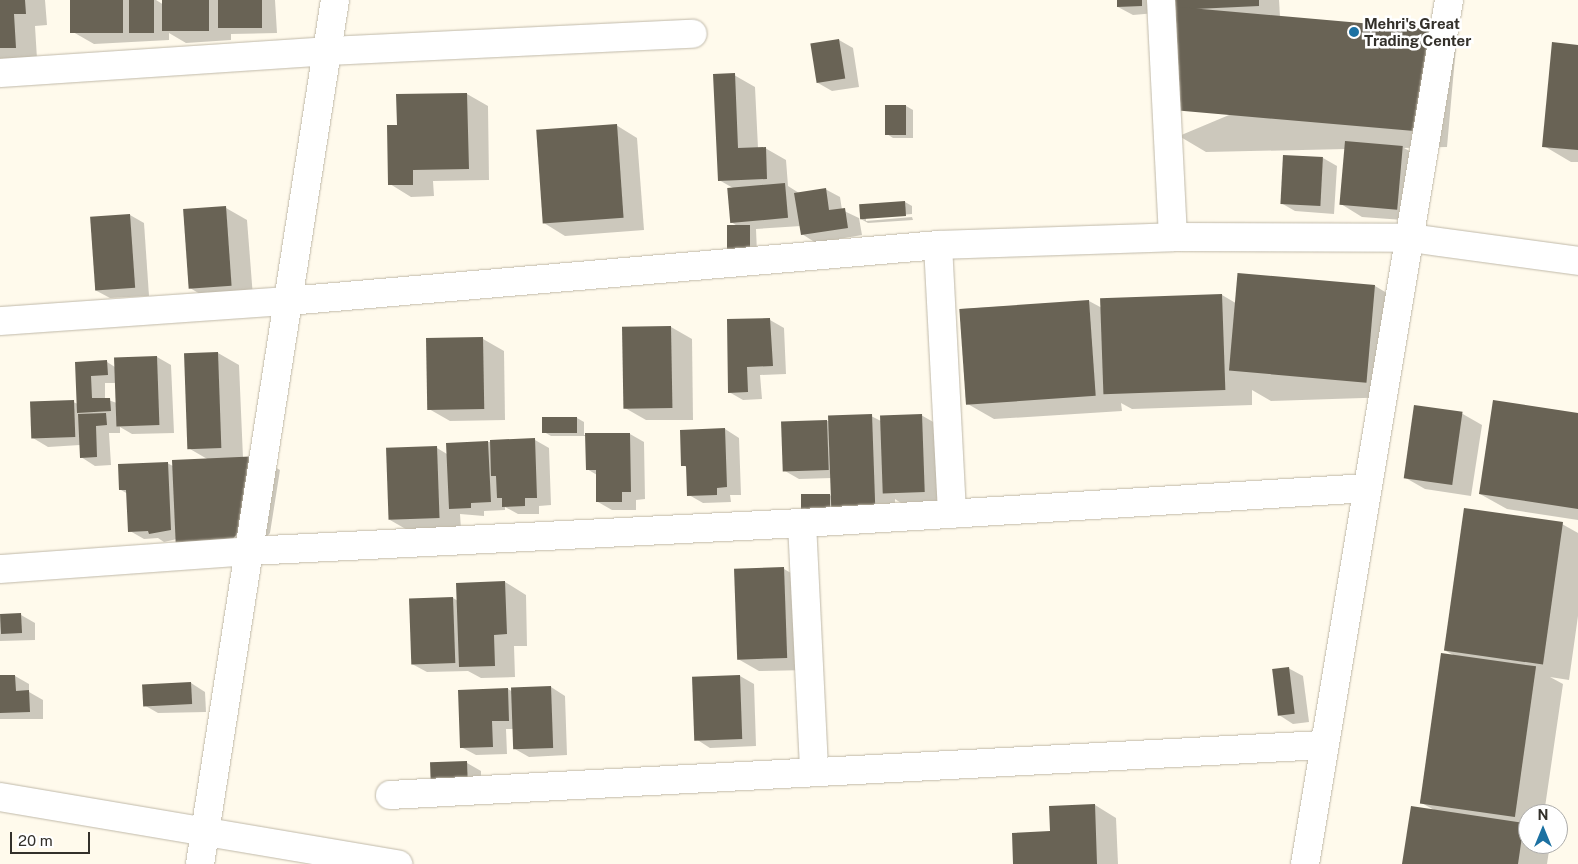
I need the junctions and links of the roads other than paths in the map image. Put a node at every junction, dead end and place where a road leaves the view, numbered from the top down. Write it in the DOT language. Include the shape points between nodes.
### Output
graph roads {
  1 [pos="335,0"];
  2 [pos="1161,0"];
  3 [pos="1449,0"];
  4 [pos="693,34"];
  5 [pos="327,51"];
  6 [pos="0,73"];
  7 [pos="1172,237"];
  8 [pos="1411,238"];
  9 [pos="938,245"];
  10 [pos="1578,261"];
  11 [pos="288,301"];
  12 [pos="0,321"];
  13 [pos="1367,488"];
  14 [pos="952,514"];
  15 [pos="802,523"];
  16 [pos="249,551"];
  17 [pos="0,569"];
  18 [pos="1323,745"];
  19 [pos="814,772"];
  20 [pos="390,795"];
  21 [pos="0,797"];
  22 [pos="205,832"];
  23 [pos="200,864"];
  24 [pos="398,864"];
  25 [pos="1305,864"];
  1 -- 5 [label="street"];
  2 -- 7 [label="street"];
  3 -- 8 [label="street"];
  4 -- 5 [label="street"];
  5 -- 6 [label="street"];
  5 -- 11 [label="street"];
  7 -- 8 [label="street"];
  7 -- 9 [label="street"];
  8 -- 10 [label="street"];
  8 -- 13 [label="street"];
  9 -- 11 [label="street"];
  9 -- 14 [label="street"];
  11 -- 12 [label="street"];
  11 -- 16 [label="street"];
  13 -- 14 [label="street"];
  13 -- 18 [label="street"];
  14 -- 15 [label="street"];
  15 -- 16 [label="street"];
  15 -- 19 [label="street"];
  16 -- 17 [label="street"];
  16 -- 22 [label="street"];
  18 -- 19 [label="street"];
  18 -- 25 [label="street"];
  19 -- 20 [label="street"];
  21 -- 22 [label="street"];
  22 -- 23 [label="street"];
  22 -- 24 [label="street"];
}
